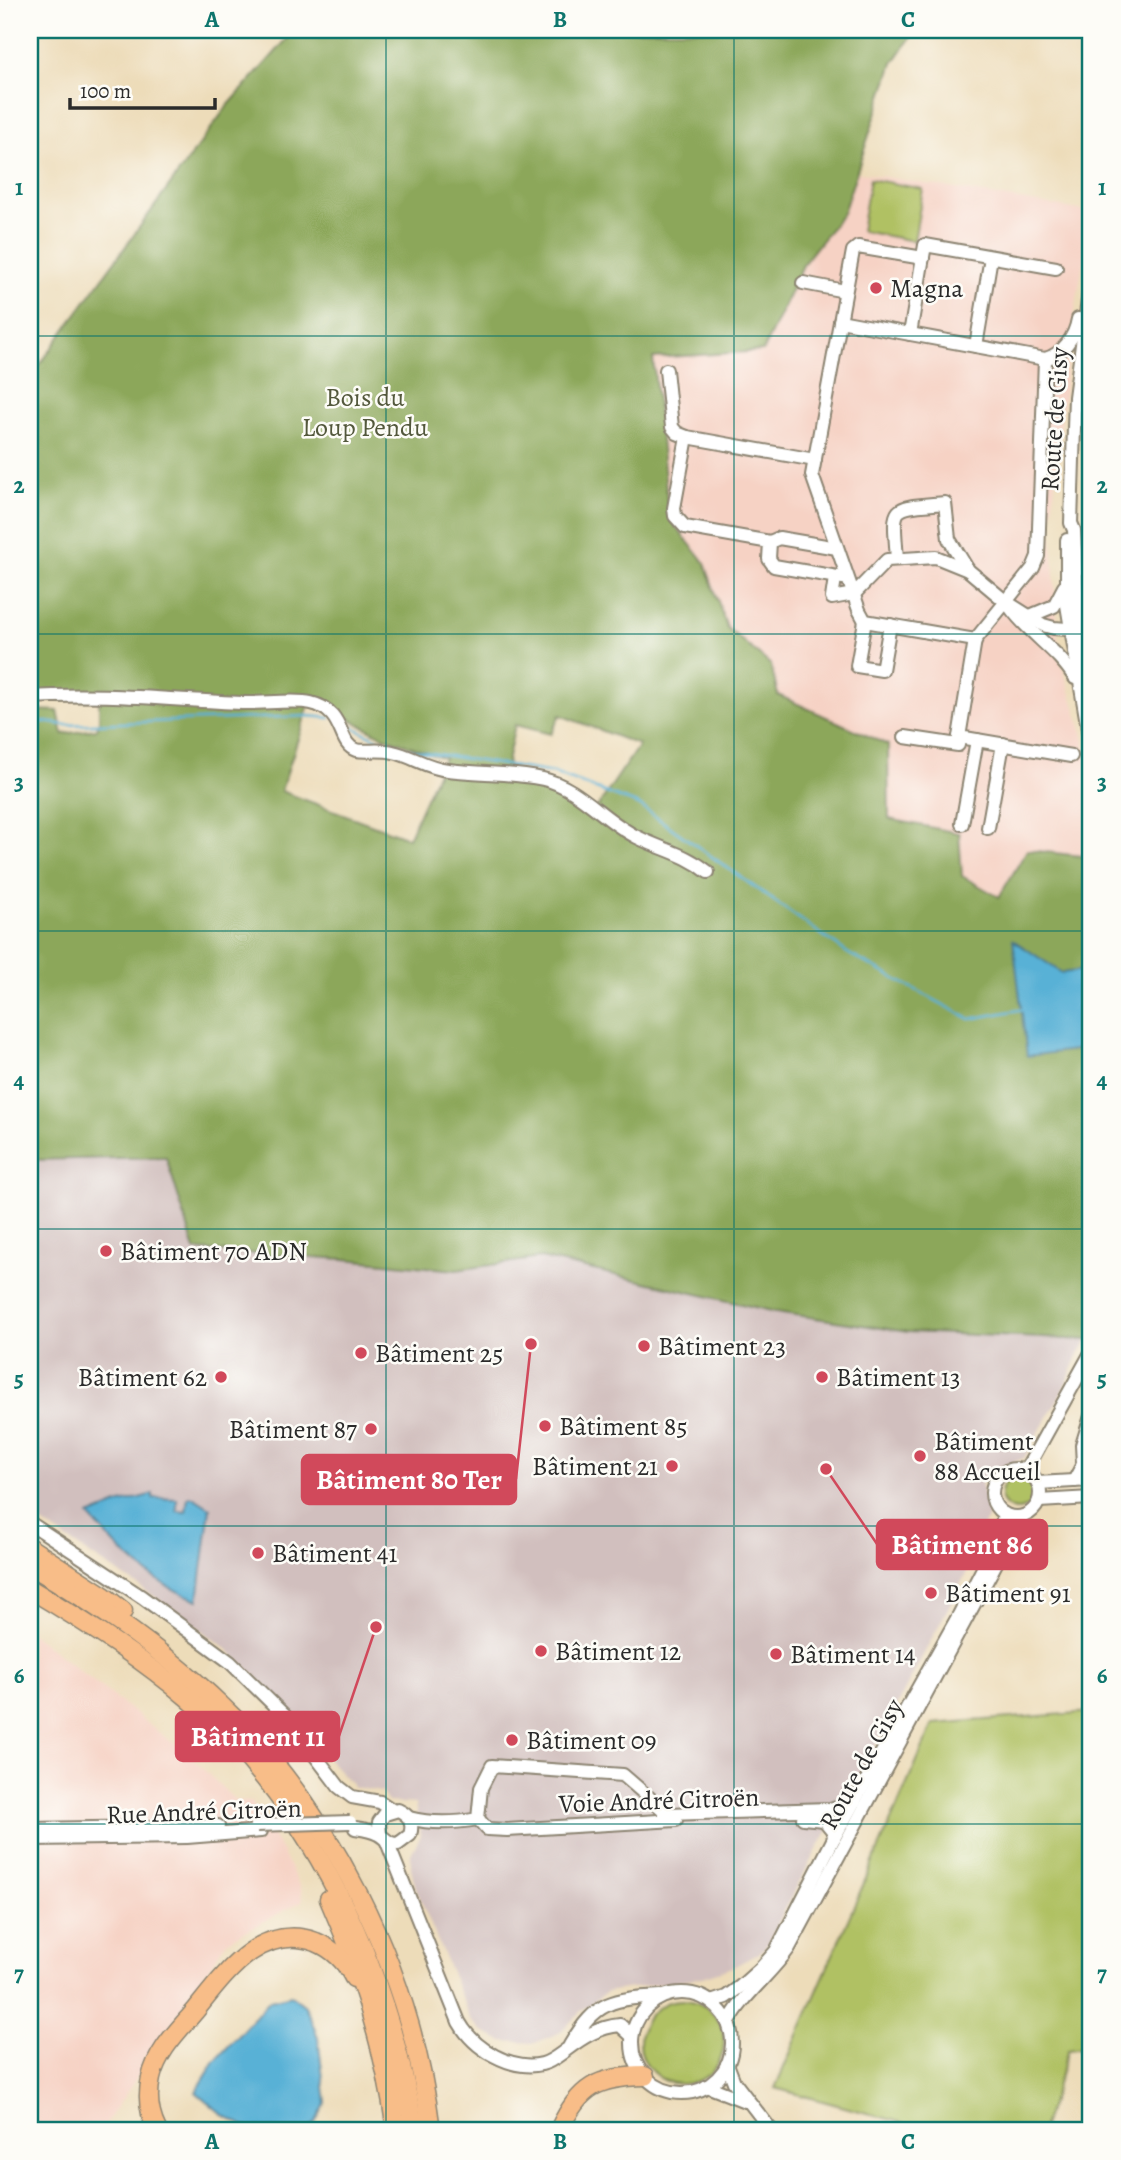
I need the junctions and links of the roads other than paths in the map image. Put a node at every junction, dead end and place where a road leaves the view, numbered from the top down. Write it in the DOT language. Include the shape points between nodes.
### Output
graph roads {
  1 [pos="991,257"];
  2 [pos="923,258"];
  3 [pos="1056,268"];
  4 [pos="1091,268"];
  5 [pos="1091,277"];
  6 [pos="803,283"];
  7 [pos="845,291"];
  8 [pos="840,321"];
  9 [pos="910,334"];
  10 [pos="976,346"];
  11 [pos="1045,359"];
  12 [pos="666,370"];
  13 [pos="687,437"];
  14 [pos="815,460"];
  15 [pos="1071,523"];
  16 [pos="949,539"];
  17 [pos="770,542"];
  18 [pos="837,548"];
  19 [pos="936,557"];
  20 [pos="897,559"];
  21 [pos="968,570"];
  22 [pos="841,578"];
  23 [pos="1066,580"];
  24 [pos="853,594"];
  25 [pos="1005,601"];
  26 [pos="1030,616"];
  27 [pos="865,621"];
  28 [pos="890,625"];
  29 [pos="1074,632"];
  30 [pos="975,640"];
  31 [pos="1045,643"];
  32 [pos="1085,685"];
  33 [pos="30,697"];
  34 [pos="905,737"];
  35 [pos="959,737"];
  36 [pos="978,740"];
  37 [pos="1003,744"];
  38 [pos="1091,747"];
  39 [pos="1072,756"];
  40 [pos="962,824"];
  41 [pos="988,828"];
  42 [pos="708,872"];
  43 [pos="1091,1353"];
  44 [pos="1091,1416"];
  45 [pos="1026,1470"];
  46 [pos="1091,1480"];
  47 [pos="1074,1481"];
  48 [pos="1038,1483"];
  49 [pos="1091,1498"];
  50 [pos="1039,1501"];
  51 [pos="1004,1514"];
  52 [pos="1021,1517"];
  53 [pos="30,1523"];
  54 [pos="30,1548"];
  55 [pos="30,1565"];
  56 [pos="30,1589"];
  57 [pos="122,1648"];
  58 [pos="211,1696"];
  59 [pos="855,1801"];
  60 [pos="824,1810"];
  61 [pos="409,1818"];
  62 [pos="478,1819"];
  63 [pos="384,1825"];
  64 [pos="842,1827"];
  65 [pos="259,1828"];
  66 [pos="30,1829"];
  67 [pos="30,1839"];
  68 [pos="406,1840"];
  69 [pos="839,1840"];
  70 [pos="402,1876"];
  71 [pos="664,1996"];
  72 [pos="711,2002"];
  73 [pos="728,2023"];
  74 [pos="375,2029"];
  75 [pos="632,2036"];
  76 [pos="568,2048"];
  77 [pos="727,2064"];
  78 [pos="645,2076"];
  79 [pos="707,2086"];
  80 [pos="747,2103"];
  81 [pos="157,2130"];
  82 [pos="396,2130"];
  83 [pos="414,2130"];
  84 [pos="431,2130"];
  85 [pos="559,2130"];
  86 [pos="771,2130"];
  1 -- 2 [label="street" via="925,246"];
  1 -- 3 [label="street"];
  1 -- 10 [label="street"];
  2 -- 7 [label="street" via="858,247 853,251"];
  2 -- 9 [label="street"];
  4 -- 11 [label="street" via="1076,329 1061,350"];
  5 -- 15 [label="street, Route de Gisy" via="1075,397"];
  6 -- 7 [label="street"];
  7 -- 8 [label="street"];
  8 -- 9 [label="street"];
  8 -- 14 [label="street"];
  9 -- 10 [label="street"];
  10 -- 11 [label="street"];
  11 -- 25 [label="street" via="1040,545 1033,568"];
  12 -- 13 [label="street" via="672,427"];
  13 -- 14 [label="street"];
  13 -- 17 [label="street" via="676,516 685,527"];
  14 -- 18 [label="street" via="812,475"];
  15 -- 23 [label="street, Route de Gisy"];
  15 -- 29 [label="street, Route de Gisy"];
  16 -- 19 [label="street"];
  16 -- 20 [label="street" via="945,503 904,506 894,518"];
  16 -- 21 [label="street"];
  17 -- 18 [label="street" via="779,538"];
  17 -- 22 [label="street" via="769,559 774,566"];
  18 -- 22 [label="street"];
  19 -- 20 [label="street"];
  19 -- 21 [label="street"];
  20 -- 24 [label="street" via="884,562"];
  21 -- 25 [label="street"];
  22 -- 24 [label="street"];
  22 -- 24 [label="street" via="832,598"];
  23 -- 26 [label="street" via="1054,606"];
  23 -- 29 [label="street, Route de Gisy"];
  24 -- 27 [label="street"];
  25 -- 26 [label="street"];
  25 -- 30 [label="street"];
  25 -- 31 [label="street" via="1021,623"];
  26 -- 29 [label="street" via="1048,627"];
  27 -- 28 [label="street"];
  27 -- 28 [label="street" via="857,666 882,670"];
  28 -- 30 [label="street"];
  29 -- 31 [label="street"];
  29 -- 32 [label="street, Route de Gisy"];
  30 -- 35 [label="street"];
  31 -- 32 [label="street"];
  32 -- 38 [label="street, Route de Gisy"];
  33 -- 42 [label="street" via="120,695 257,704 310,702 331,712 345,742 356,750 397,752 446,770 521,775 556,783 636,837 692,859"];
  34 -- 35 [label="street" via="958,745"];
  35 -- 36 [label="street"];
  36 -- 37 [label="street"];
  36 -- 40 [label="street"];
  37 -- 39 [label="street"];
  37 -- 41 [label="street"];
  43 -- 45 [label="street"];
  44 -- 47 [label="street" via="1082,1445 1083,1464"];
  45 -- 48 [label="street"];
  45 -- 51 [label="street" via="1004,1472 993,1484 992,1499"];
  46 -- 47 [label="street"];
  47 -- 48 [label="street"];
  48 -- 50 [label="street"];
  49 -- 50 [label="street"];
  50 -- 52 [label="street"];
  51 -- 52 [label="street"];
  51 -- 59 [label="street, Route de Gisy" via="1000,1535 959,1615"];
  52 -- 69 [label="street, Route de Gisy"];
  53 -- 63 [label="street" via="230,1662 285,1716 339,1787 352,1797 380,1802"];
  54 -- 58 [label="highway" via="141,1625 172,1651"];
  55 -- 58 [label="highway" via="156,1647"];
  56 -- 57 [label="highway"];
  57 -- 74 [label="highway" via="226,1748 260,1787 312,1862 360,1973"];
  57 -- 83 [label="highway" via="214,1723 267,1783 317,1856 351,1918 383,1999"];
  58 -- 84 [label="highway" via="287,1781 356,1891 404,2010"];
  59 -- 60 [label="street"];
  59 -- 64 [label="street, Route de Gisy"];
  60 -- 62 [label="street" via="667,1814 623,1775 492,1766 481,1788"];
  60 -- 64 [label="street"];
  61 -- 62 [label="street, Rue André Citroën" via="427,1822"];
  61 -- 63 [label="street, Rue André Citroën" via="405,1813"];
  61 -- 68 [label="street" via="412,1830"];
  62 -- 69 [label="street, Voie André Citroën" via="487,1829 507,1830 658,1820 814,1817 828,1825"];
  63 -- 65 [label="street, Rue André Citroën, bridge"];
  63 -- 68 [label="street, Rue André Citroën" via="398,1844"];
  63 -- 70 [label="street"];
  64 -- 69 [label="street"];
  65 -- 66 [label="street, Rue André Citroën"];
  65 -- 67 [label="street, Rue André Citroën" via="187,1837"];
  68 -- 70 [label="street"];
  69 -- 72 [label="street, Route de Gisy" via="769,1960 726,1997"];
  69 -- 73 [label="street, Route de Gisy" via="789,1948"];
  70 -- 76 [label="street" via="465,2034 508,2062 528,2065 544,2064"];
  71 -- 72 [label="street" via="691,1993"];
  71 -- 75 [label="street" via="642,2012"];
  71 -- 76 [label="street" via="608,2004 583,2022"];
  72 -- 73 [label="street"];
  73 -- 77 [label="street" via="732,2044"];
  74 -- 81 [label="highway" via="350,1971 329,1948 299,1938 276,1939 257,1947 230,1968 159,2058 149,2101"];
  74 -- 82 [label="highway"];
  75 -- 76 [label="street" via="620,2025 603,2027"];
  75 -- 78 [label="street" via="634,2057"];
  77 -- 79 [label="street"];
  77 -- 80 [label="street"];
  78 -- 79 [label="street" via="676,2092"];
  78 -- 85 [label="highway" via="617,2077 594,2085 578,2099"];
  79 -- 80 [label="street"];
  80 -- 86 [label="street"];
}
